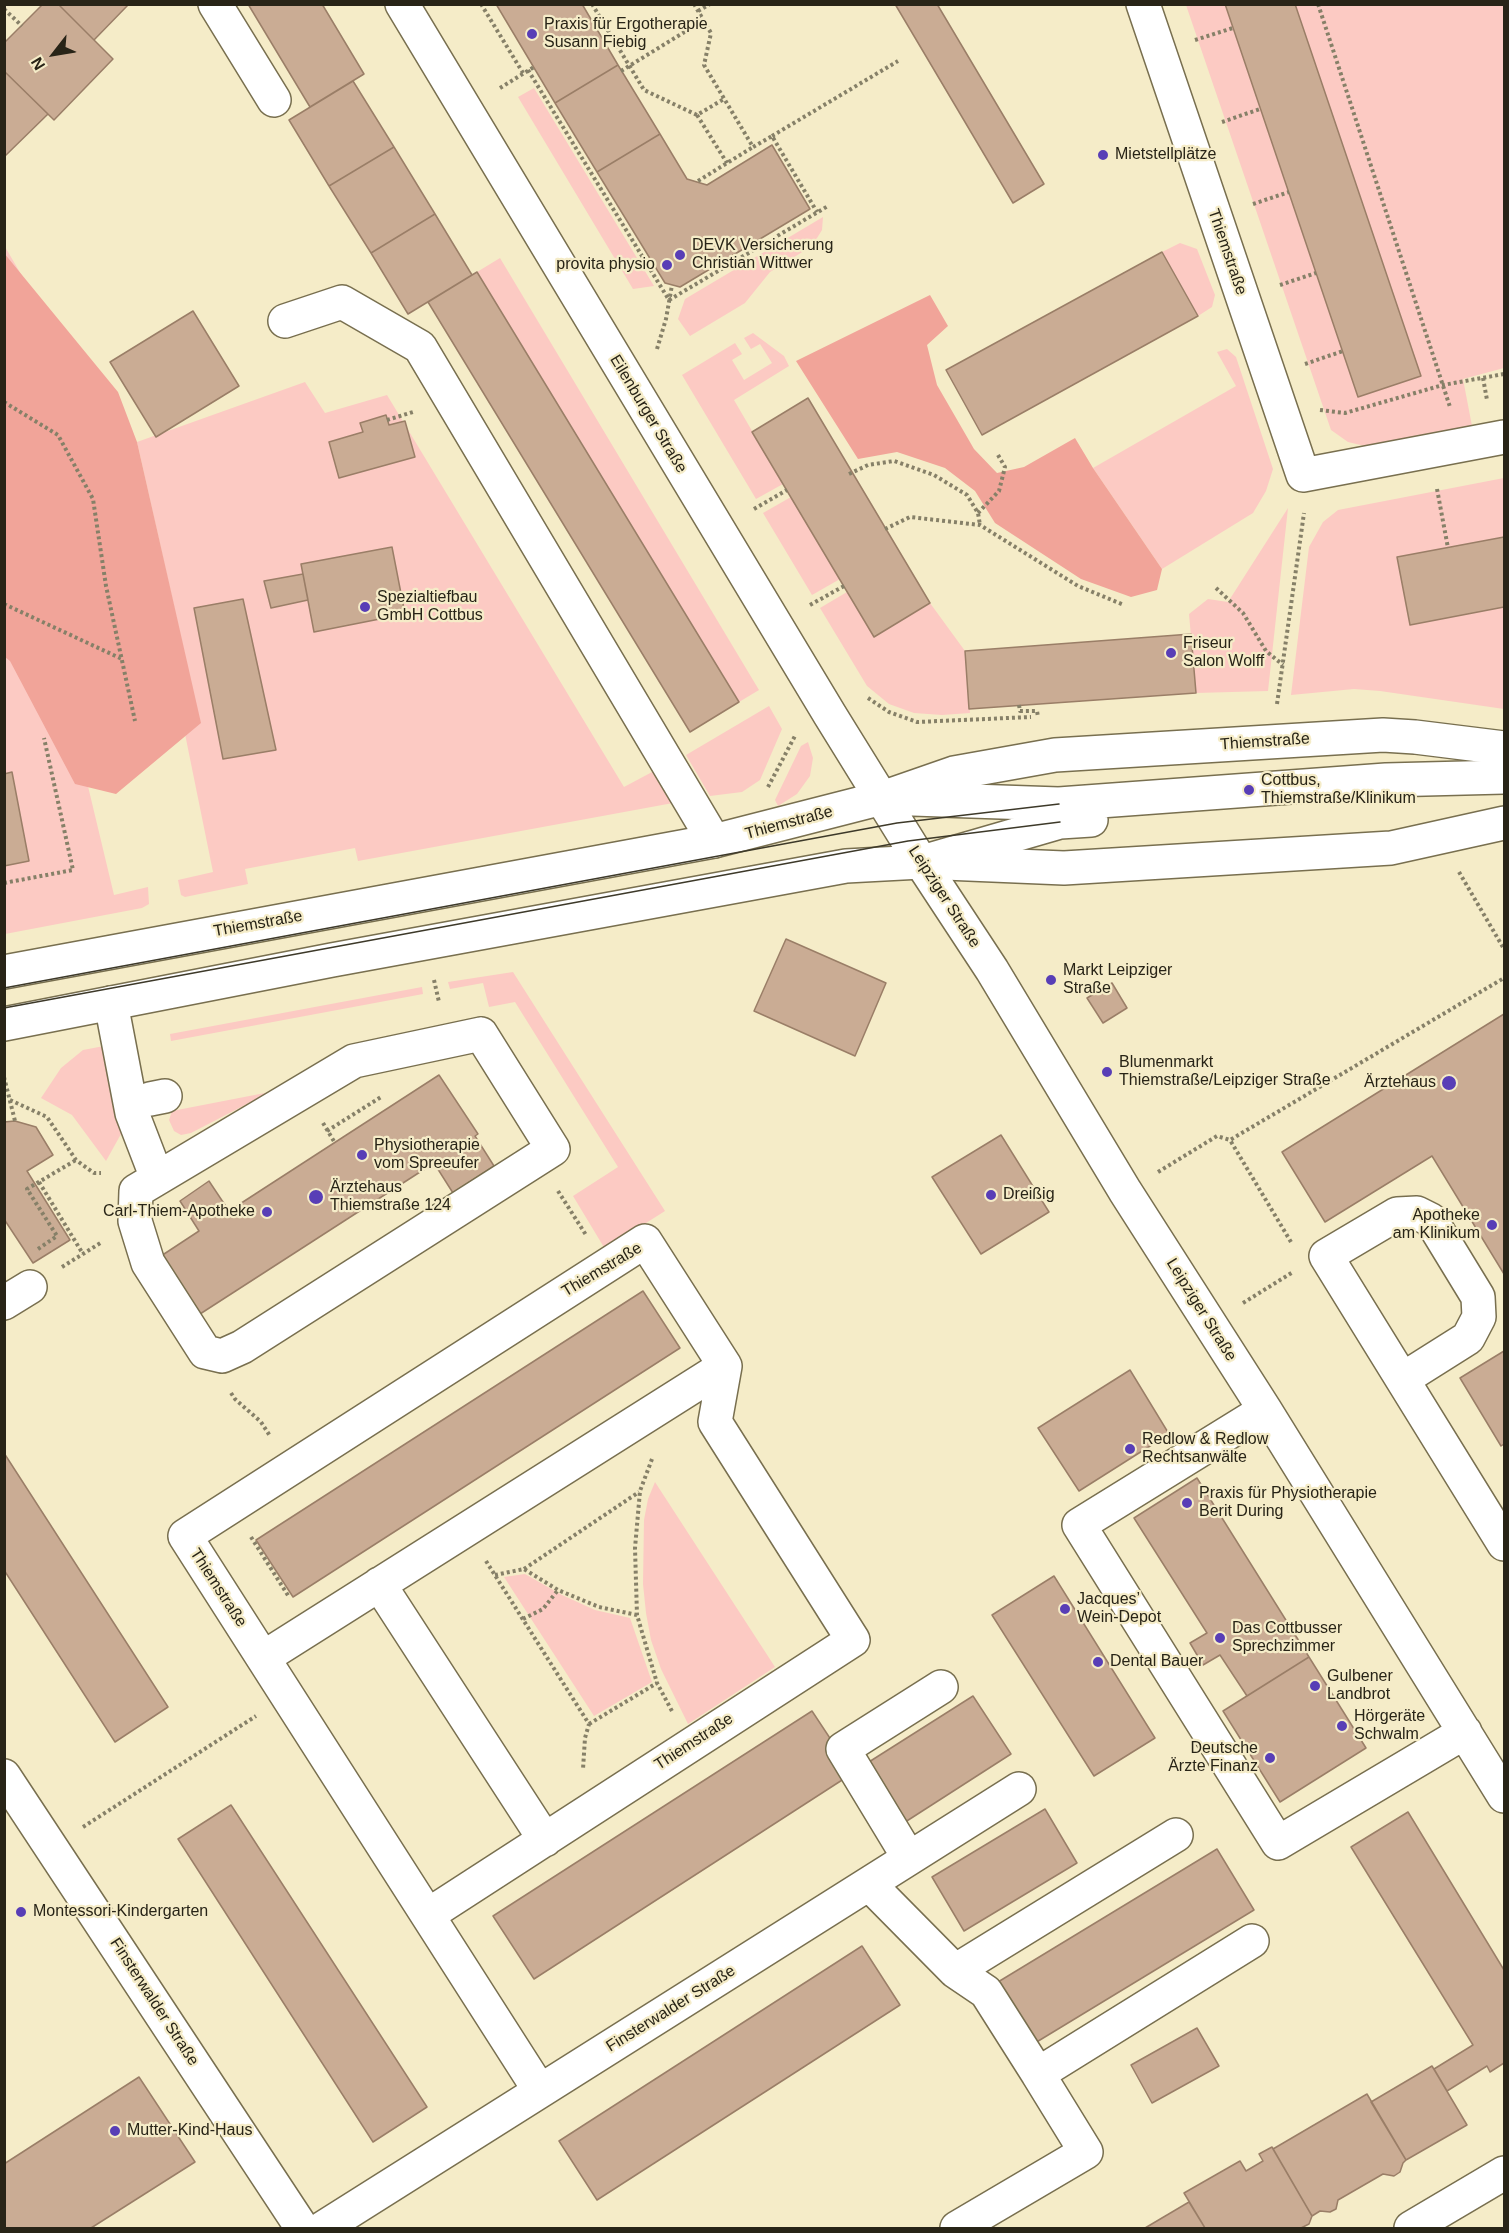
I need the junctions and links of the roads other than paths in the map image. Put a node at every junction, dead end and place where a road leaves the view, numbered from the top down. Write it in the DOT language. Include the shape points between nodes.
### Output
graph roads {
  1 [pos="214,4"];
  2 [pos="402,4"];
  3 [pos="1143,4"];
  4 [pos="274,100"];
  5 [pos="285,321"];
  6 [pos="1504,437"];
  7 [pos="1504,748"];
  8 [pos="1504,777"];
  9 [pos="1504,795"];
  10 [pos="889,811"];
  11 [pos="1504,823"];
  12 [pos="714,842"];
  13 [pos="921,862"];
  14 [pos="4,972"];
  15 [pos="120,1001"];
  16 [pos="4,1024"];
  17 [pos="157,1178"];
  18 [pos="725,1366"];
  19 [pos="1403,1380"];
  20 [pos="1264,1410"];
  21 [pos="1504,1544"];
  22 [pos="379,1584"];
  23 [pos="263,1658"];
  24 [pos="940,1687"];
  25 [pos="1483,1744"];
  26 [pos="4,1776"];
  27 [pos="1019,1789"];
  28 [pos="1504,1796"];
  29 [pos="1176,1835"];
  30 [pos="545,1840"];
  31 [pos="909,1858"];
  32 [pos="869,1884"];
  33 [pos="428,1915"];
  34 [pos="1252,1941"];
  35 [pos="955,1971"];
  36 [pos="1038,2074"];
  37 [pos="540,2091"];
  38 [pos="1504,2173"];
  39 [pos="288,2224"];
  40 [pos="323,2229"];
  41 [pos="957,2229"];
  42 [pos="1412,2229"];
  1 -- 4 [label="street"];
  2 -- 10 [label="street, Eilenburger Straße"];
  3 -- 6 [label="street, Thiemstraße" via="1303,475"];
  5 -- 12 [label="street" via="342,302 420,347"];
  7 -- 10 [label="street, Thiemstraße" via="1383,735 1055,755 954,773"];
  8 -- 10 [label="street" via="1386,780 1059,804"];
  9 -- 13 [label="street" via="1060,822"];
  10 -- 12 [label="street, Thiemstraße"];
  10 -- 13 [label="street, Leipziger Straße"];
  11 -- 13 [label="street" via="1391,848 1064,868"];
  12 -- 14 [label="street, Thiemstraße"];
  13 -- 15 [label="street" via="835,868"];
  13 -- 20 [label="street, Leipziger Straße"];
  15 -- 16 [label="street"];
  15 -- 17 [label="street" via="132,1113"];
  15 -- 17 [label="street" via="158,1097"];
  17 -- 17 [label="street" via="136,1191 135,1221 148,1263 205,1352 222,1356 554,1149 481,1034 354,1060"];
  18 -- 22 [label="street"];
  18 -- 23 [label="street, Thiemstraße" via="645,1241 185,1536"];
  18 -- 30 [label="street, Thiemstraße" via="715,1422 853,1640"];
  19 -- 19 [label="street" via="1326,1256 1397,1214 1417,1213 1431,1220 1472,1287 1478,1298 1479,1317 1468,1338"];
  19 -- 21 [label="street"];
  20 -- 25 [label="street, Leipziger Straße"];
  20 -- 25 [label="street" via="1079,1525 1278,1843"];
  22 -- 23 [label="street"];
  22 -- 30 [label="street"];
  23 -- 33 [label="street, Thiemstraße"];
  24 -- 31 [label="street" via="843,1749"];
  25 -- 28 [label="street, Leipziger Straße"];
  26 -- 39 [label="street, Finsterwalder Straße"];
  27 -- 31 [label="street, Finsterwalder Straße"];
  29 -- 35 [label="street"];
  30 -- 33 [label="street, Thiemstraße"];
  31 -- 32 [label="street, Finsterwalder Straße"];
  32 -- 35 [label="street"];
  32 -- 37 [label="street, Finsterwalder Straße"];
  33 -- 37 [label="street, Thiemstraße"];
  34 -- 36 [label="street"];
  35 -- 36 [label="street" via="986,1992"];
  36 -- 41 [label="street" via="1086,2152"];
  37 -- 40 [label="street, Finsterwalder Straße"];
  38 -- 42 [label="street"];
}
